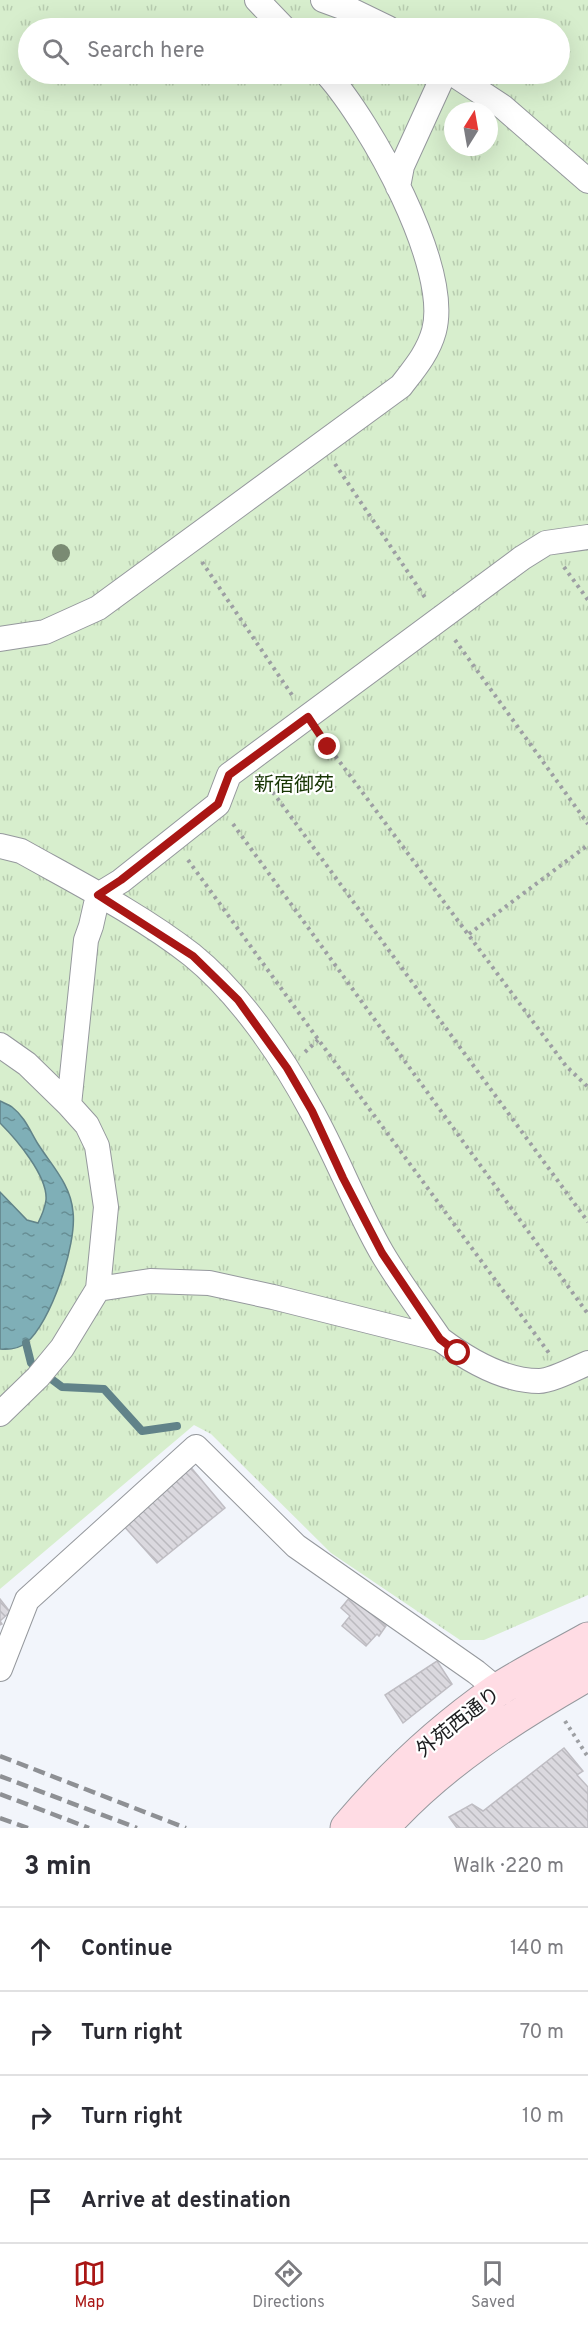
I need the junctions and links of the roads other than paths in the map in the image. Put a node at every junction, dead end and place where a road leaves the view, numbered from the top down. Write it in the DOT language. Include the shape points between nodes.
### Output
graph roads {
  1 [pos="257,0"];
  2 [pos="323,0"];
  3 [pos="274,18"];
  4 [pos="367,18"];
  5 [pos="334,84"];
  6 [pos="439,84"];
  7 [pos="468,84"];
  8 [pos="588,181"];
  9 [pos="398,187"];
  10 [pos="588,537"];
  11 [pos="45,632"];
  12 [pos="0,639"];
  13 [pos="0,660"];
  14 [pos="0,846"];
  15 [pos="98,895"];
  16 [pos="0,1045"];
  17 [pos="69,1105"];
  18 [pos="98,1289"];
  19 [pos="440,1339"];
  20 [pos="588,1363"];
  21 [pos="0,1414"];
  22 [pos="588,1639"];
  23 [pos="0,1669"];
  24 [pos="588,1674"];
  25 [pos="498,1690"];
  26 [pos="347,1828"];
  27 [pos="382,1828"];
  1 -- 3 [label="street"];
  2 -- 4 [label="street"];
  5 -- 9 [label="street" via="370,134"];
  6 -- 9 [label="street" via="402,166"];
  7 -- 8 [label="street" via="503,107"];
  9 -- 11 [label="street" via="422,242 436,293 434,331 421,362 401,386 98,608"];
  10 -- 15 [label="street" via="546,543 513,565 229,775 218,804"];
  11 -- 12 [label="street"];
  11 -- 13 [label="street"];
  14 -- 15 [label="street" via="21,851"];
  15 -- 17 [label="street" via="86,940"];
  15 -- 19 [label="street" via="193,956 238,1000 287,1068 382,1253"];
  16 -- 17 [label="street" via="27,1064"];
  17 -- 18 [label="street" via="87,1125 97,1146 106,1207"];
  18 -- 19 [label="street" via="150,1281 208,1283"];
  18 -- 21 [label="street" via="50,1364"];
  19 -- 20 [label="street" via="458,1353 506,1377 541,1382"];
  22 -- 25 [label="main road, 外苑西通り"];
  23 -- 25 [label="street" via="27,1600 196,1447 296,1546"];
  24 -- 27 [label="main road, 外苑西通り" via="475,1744 427,1783"];
  25 -- 26 [label="main road, 外苑西通り" via="421,1751"];
}
